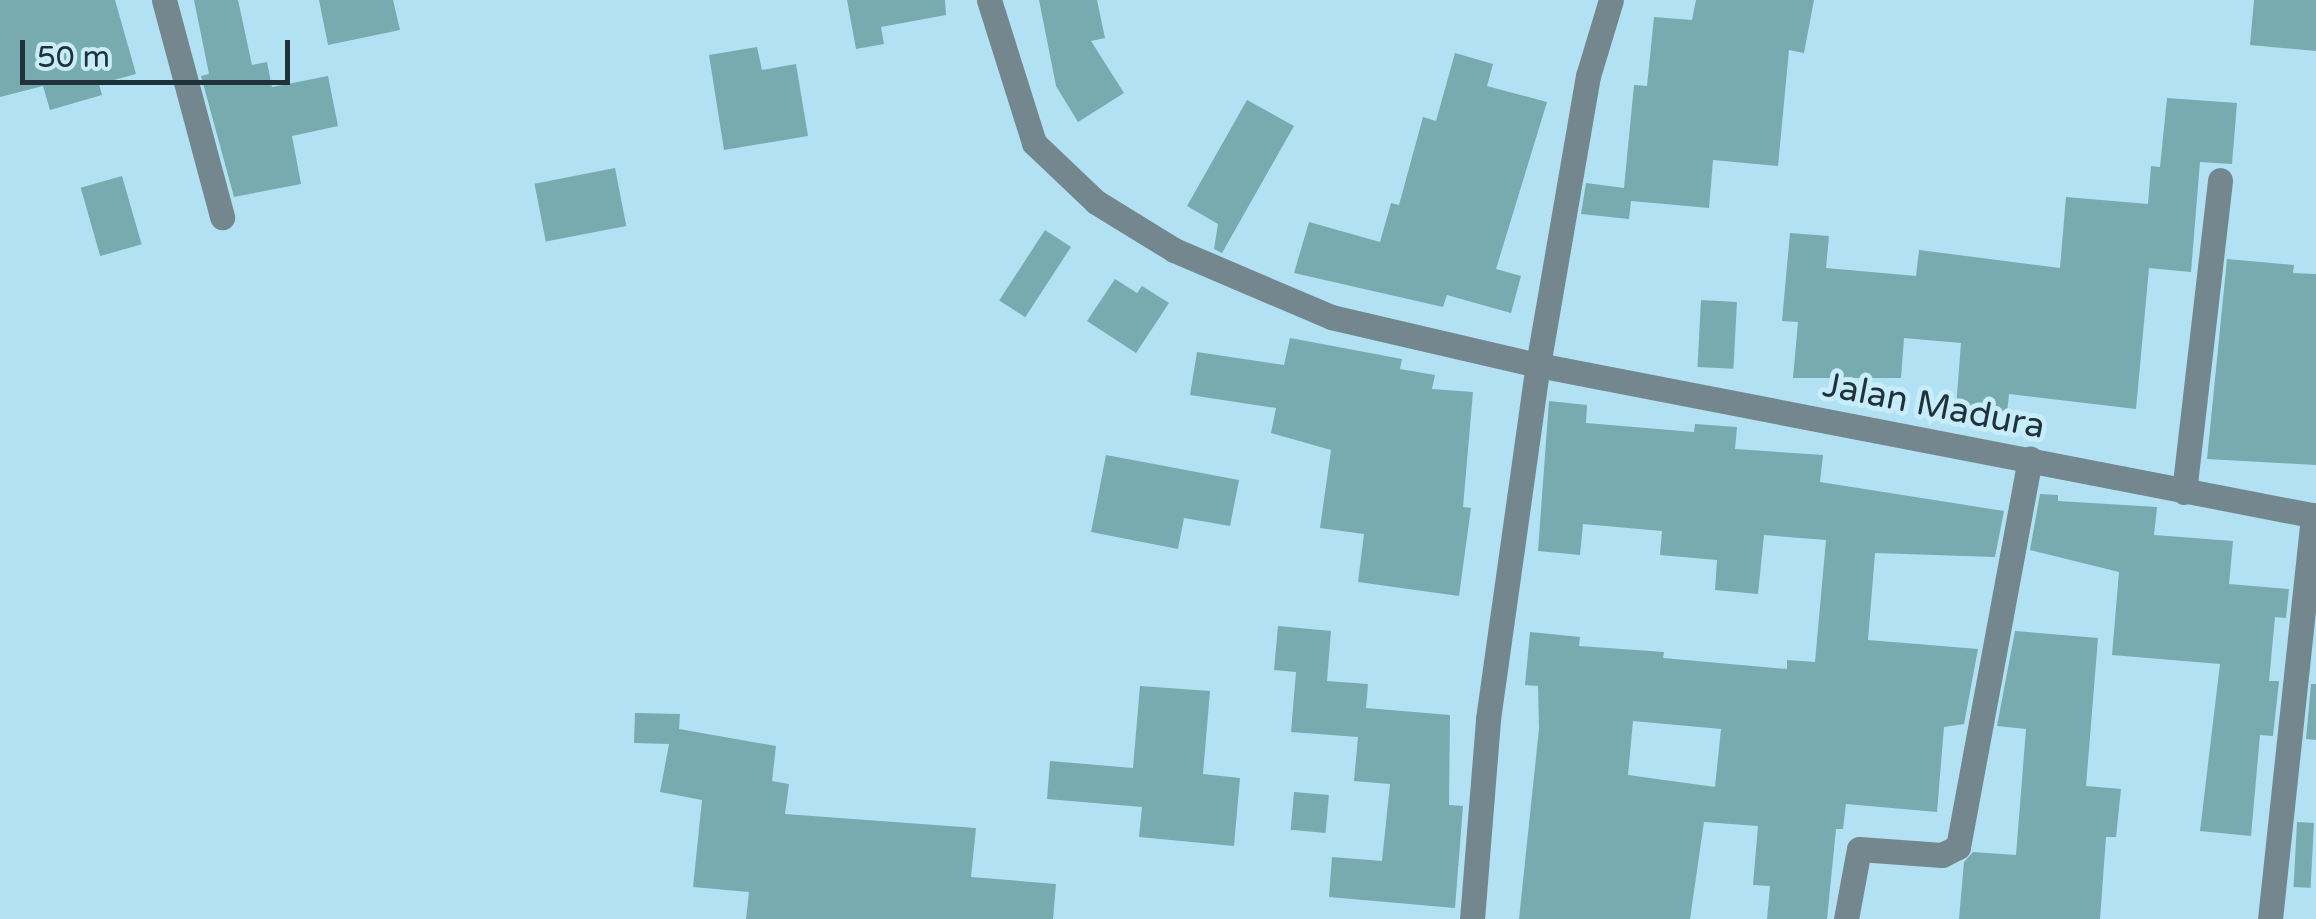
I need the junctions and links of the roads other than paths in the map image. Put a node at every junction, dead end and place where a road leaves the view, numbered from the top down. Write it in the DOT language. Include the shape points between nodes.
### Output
graph roads {
  1 [pos="164,0"];
  2 [pos="989,0"];
  3 [pos="1611,0"];
  4 [pos="2220,180"];
  5 [pos="222,217"];
  6 [pos="1538,365"];
  7 [pos="2030,459"];
  8 [pos="2184,492"];
  9 [pos="2314,515"];
  10 [pos="1472,919"];
  11 [pos="1846,919"];
  12 [pos="2270,919"];
  1 -- 5 [label="street"];
  2 -- 6 [label="street, Jalan Madura" via="1034,143 1096,202 1174,250 1331,317"];
  3 -- 6 [label="street" via="1588,76"];
  4 -- 8 [label="street"];
  6 -- 7 [label="street, Jalan Madura"];
  6 -- 10 [label="street" via="1488,719"];
  7 -- 8 [label="street, Jalan Madura"];
  7 -- 11 [label="street" via="1958,847 1942,856 1859,849"];
  8 -- 9 [label="street, Jalan Madura"];
  9 -- 12 [label="street"];
}
